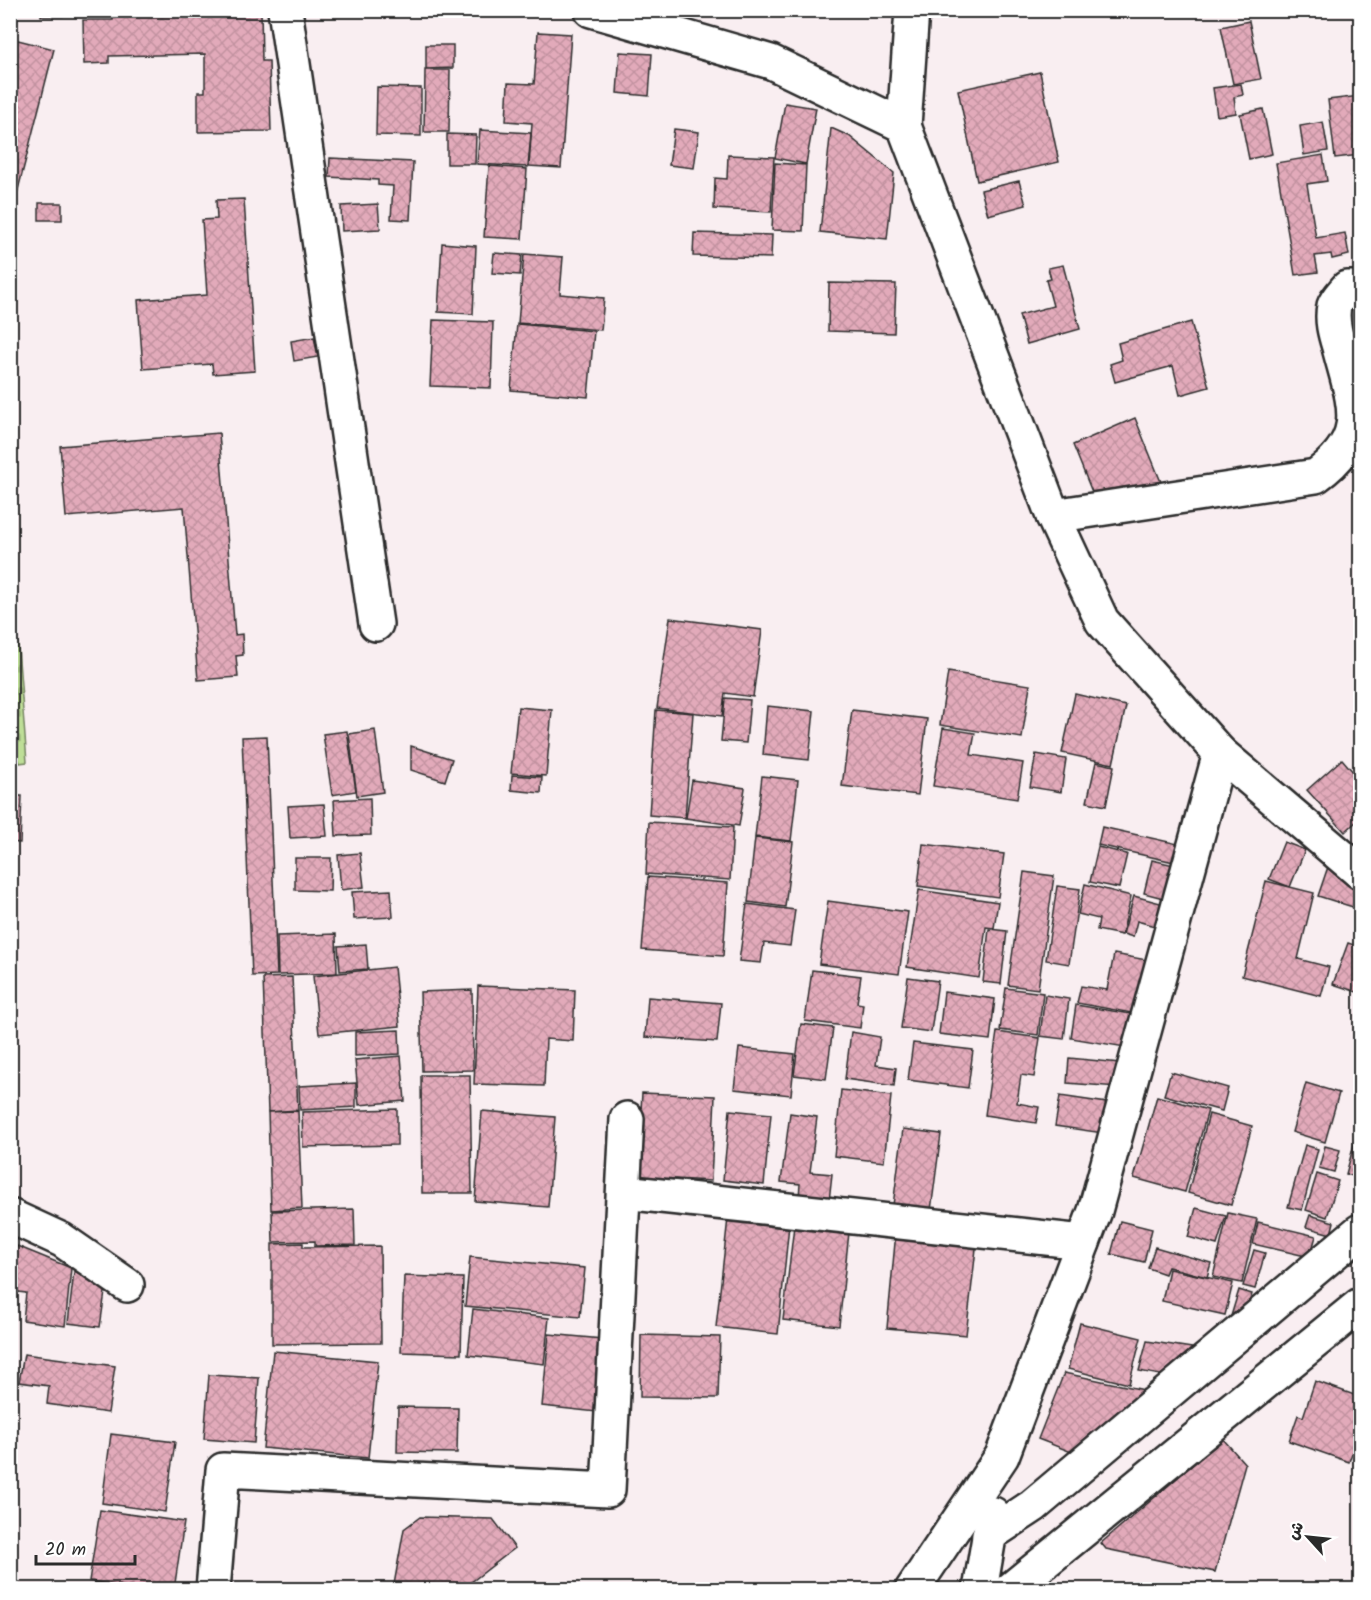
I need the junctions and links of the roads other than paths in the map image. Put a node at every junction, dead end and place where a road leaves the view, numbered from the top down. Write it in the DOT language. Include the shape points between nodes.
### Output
graph roads {
  1 [pos="285,10"];
  2 [pos="591,10"];
  3 [pos="912,10"];
  4 [pos="904,126"];
  5 [pos="1360,288"];
  6 [pos="1053,516"];
  7 [pos="376,624"];
  8 [pos="1220,753"];
  9 [pos="1360,872"];
  10 [pos="627,1119"];
  11 [pos="624,1192"];
  12 [pos="10,1216"];
  13 [pos="1360,1231"];
  14 [pos="1083,1242"];
  15 [pos="127,1285"];
  16 [pos="1360,1305"];
  17 [pos="1002,1456"];
  18 [pos="989,1535"];
  19 [pos="213,1590"];
  20 [pos="912,1590"];
  21 [pos="980,1590"];
  22 [pos="1010,1590"];
  1 -- 7 [label="street"];
  2 -- 4 [label="street" via="771,62"];
  3 -- 4 [label="street"];
  4 -- 6 [label="street"];
  5 -- 6 [label="street" via="1347,288 1334,304 1334,326 1357,417 1349,446 1336,462 1316,476"];
  6 -- 8 [label="street" via="1102,621"];
  8 -- 9 [label="street"];
  8 -- 14 [label="street" via="1095,1211"];
  10 -- 11 [label="street"];
  11 -- 14 [label="street"];
  11 -- 19 [label="street" via="608,1490 223,1470"];
  12 -- 15 [label="street" via="62,1240"];
  13 -- 18 [label="street" via="1033,1506"];
  14 -- 17 [label="street"];
  16 -- 22 [label="street"];
  17 -- 18 [label="street"];
  17 -- 20 [label="street"];
  18 -- 21 [label="street"];
}
